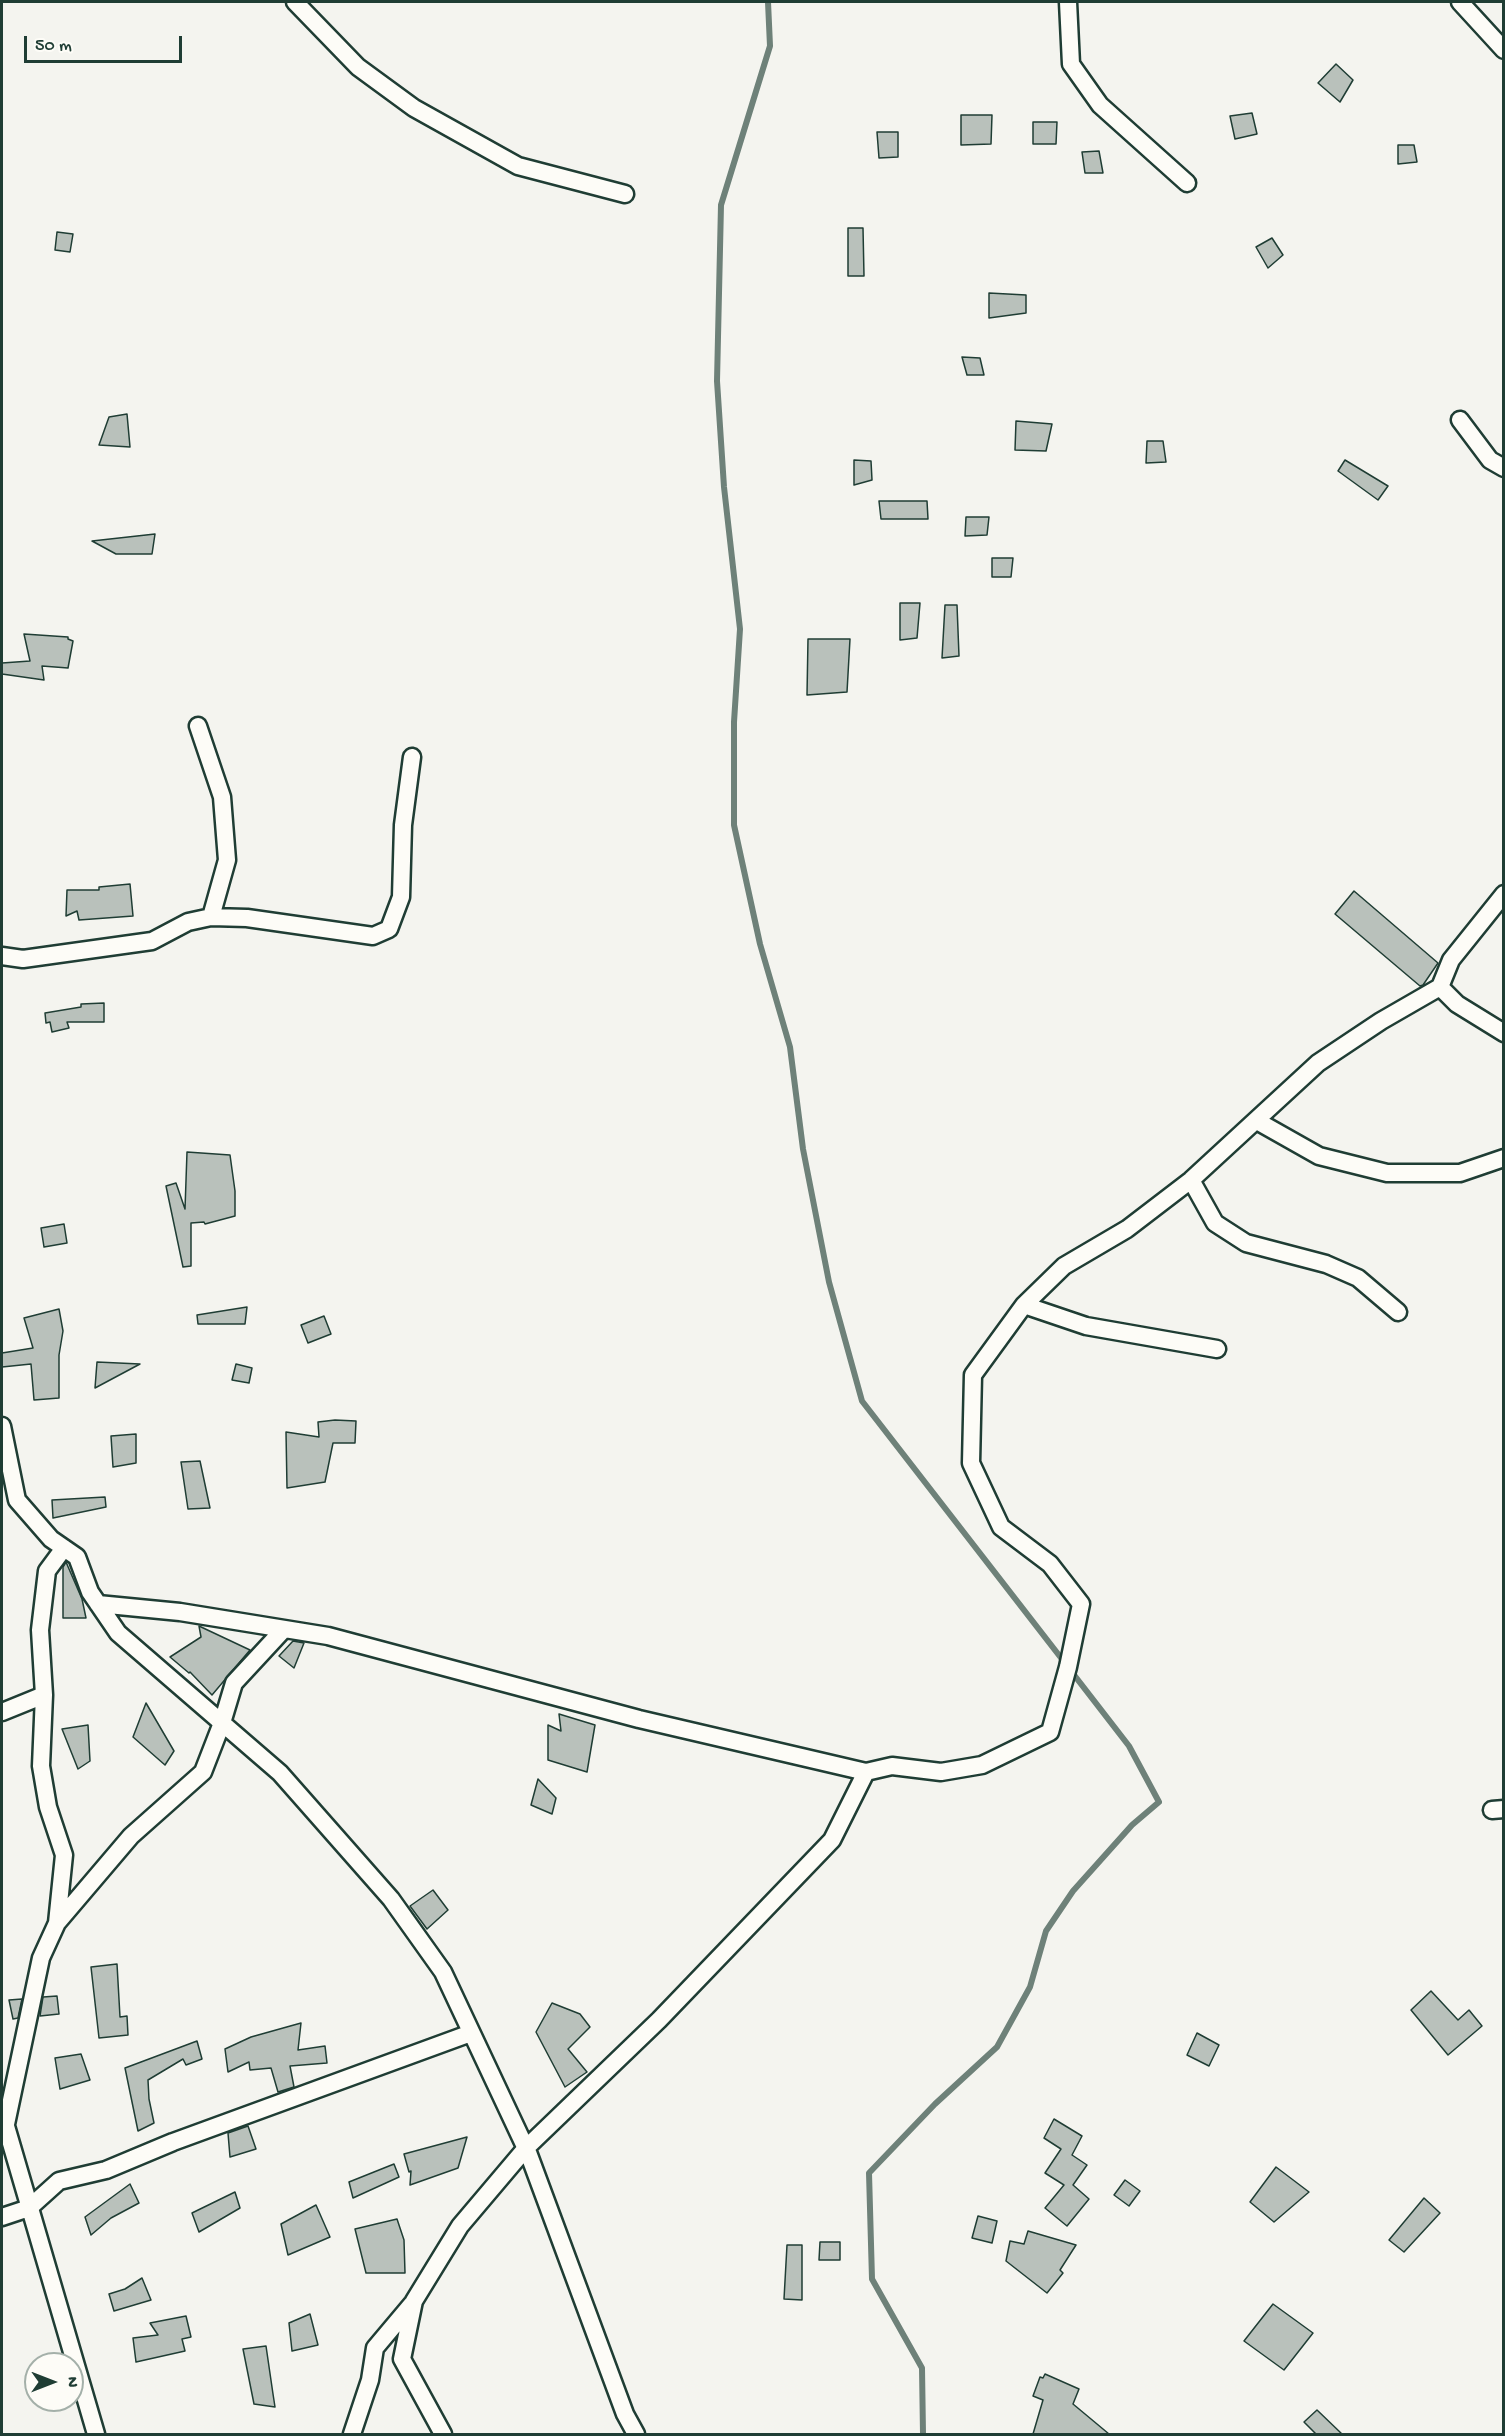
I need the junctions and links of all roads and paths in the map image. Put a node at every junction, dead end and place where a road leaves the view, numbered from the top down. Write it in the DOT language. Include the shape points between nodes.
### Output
graph roads {
  1 [pos="295,2"];
  2 [pos="1068,2"];
  3 [pos="1460,2"];
  4 [pos="1503,50"];
  5 [pos="1187,183"];
  6 [pos="625,194"];
  7 [pos="1460,420"];
  8 [pos="1503,468"];
  9 [pos="198,726"];
  10 [pos="412,757"];
  11 [pos="1503,894"];
  12 [pos="211,917"];
  13 [pos="2,956"];
  14 [pos="1440,987"];
  15 [pos="1503,1033"];
  16 [pos="1257,1121"];
  17 [pos="1503,1158"];
  18 [pos="1191,1180"];
  19 [pos="1024,1305"];
  20 [pos="1398,1312"];
  21 [pos="1217,1348"];
  22 [pos="2,1426"];
  23 [pos="64,1548"];
  24 [pos="98,1604"];
  25 [pos="284,1629"];
  26 [pos="44,1695"];
  27 [pos="2,1712"];
  28 [pos="222,1723"];
  29 [pos="866,1772"];
  30 [pos="57,1923"];
  31 [pos="471,2033"];
  32 [pos="4,2117"];
  33 [pos="526,2148"];
  34 [pos="29,2208"];
  35 [pos="2,2217"];
  36 [pos="414,2301"];
  37 [pos="96,2434"];
  38 [pos="352,2434"];
  39 [pos="443,2434"];
  40 [pos="636,2434"];
  1 -- 6 [label="street" via="358,67 414,108 518,166"];
  2 -- 5 [label="street" via="1071,64 1100,105"];
  3 -- 4 [label="street"];
  7 -- 8 [label="street" via="1490,460"];
  9 -- 12 [label="street" via="222,797 226,849"];
  10 -- 12 [label="street" via="403,825 401,897 389,929 373,936 247,918"];
  11 -- 14 [label="street" via="1451,960"];
  12 -- 13 [label="street" via="188,922 140,944 23,959"];
  14 -- 15 [label="street" via="1457,1004"];
  14 -- 16 [label="street" via="1318,1064"];
  16 -- 17 [label="street" via="1320,1156 1387,1173 1460,1173"];
  16 -- 18 [label="street"];
  18 -- 19 [label="street" via="1127,1229 1064,1266"];
  18 -- 20 [label="street" via="1215,1223 1246,1243 1326,1264 1358,1278"];
  19 -- 21 [label="street" via="1086,1326"];
  19 -- 29 [label="street" via="973,1375 970,1463 1001,1527 1050,1564 1081,1604 1050,1732 982,1765 941,1772 892,1766"];
  22 -- 23 [label="street" via="17,1500"];
  23 -- 24 [label="street" via="77,1557"];
  23 -- 26 [label="street" via="47,1571 40,1630"];
  24 -- 25 [label="street"];
  24 -- 28 [label="street" via="118,1633"];
  25 -- 28 [label="street" via="234,1683"];
  25 -- 29 [label="street" via="328,1636 639,1719"];
  26 -- 27 [label="street"];
  26 -- 30 [label="street" via="40,1766 64,1856"];
  28 -- 30 [label="street" via="203,1772 131,1836"];
  28 -- 31 [label="street" via="280,1773 391,1899 443,1972"];
  29 -- 33 [label="street" via="832,1840 659,2020"];
  30 -- 32 [label="street" via="41,1958"];
  31 -- 33 [label="street"];
  31 -- 34 [label="street" via="106,2170 59,2181"];
  32 -- 34 [label="street"];
  33 -- 36 [label="street" via="460,2226"];
  33 -- 40 [label="street" via="625,2414"];
  34 -- 35 [label="street"];
  34 -- 37 [label="street"];
  36 -- 38 [label="street" via="375,2348 370,2380"];
  36 -- 39 [label="street" via="402,2359"];
}
